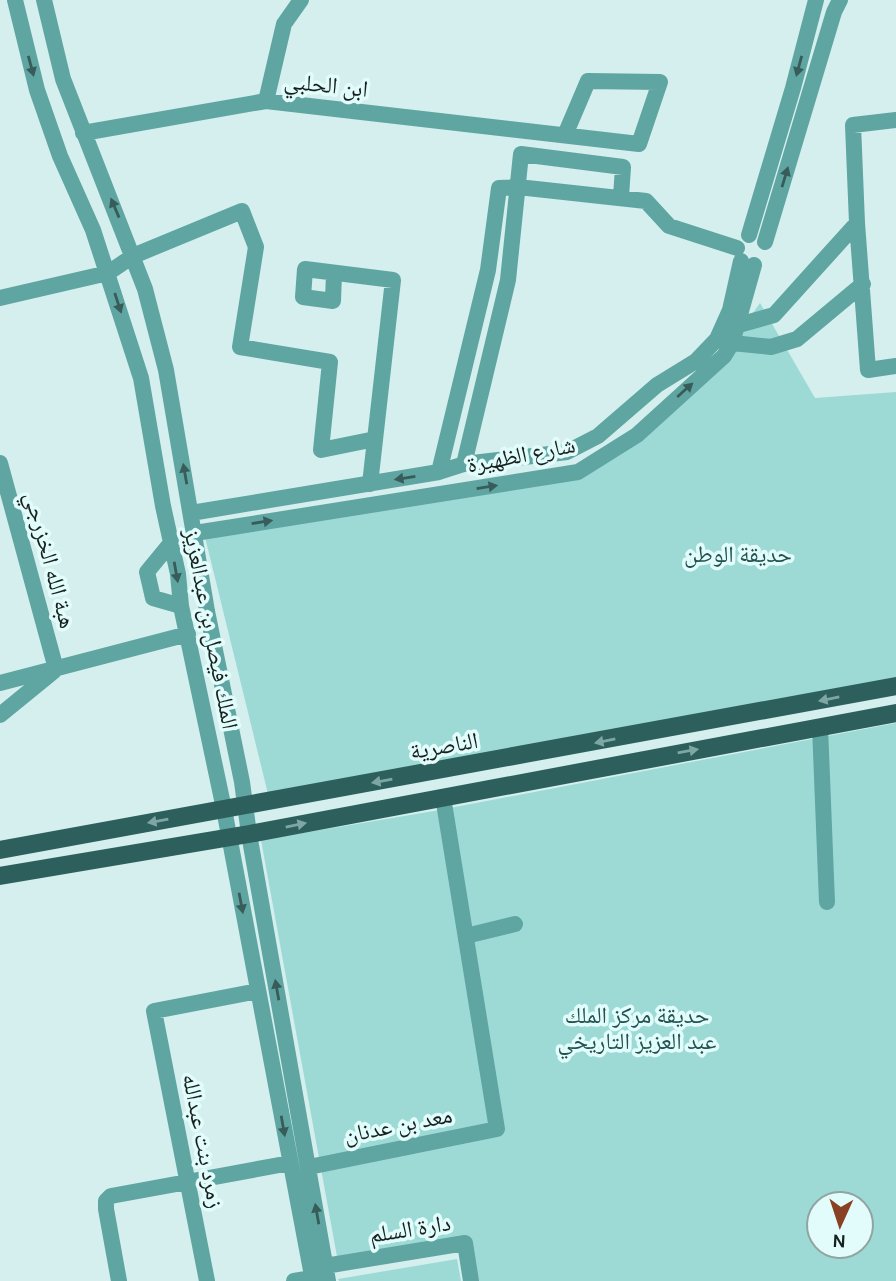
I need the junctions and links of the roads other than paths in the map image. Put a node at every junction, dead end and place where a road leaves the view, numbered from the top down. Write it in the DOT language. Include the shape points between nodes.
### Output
graph roads {
  1 [pos="15,0"];
  2 [pos="44,0"];
  3 [pos="301,0"];
  4 [pos="816,0"];
  5 [pos="840,0"];
  6 [pos="266,101"];
  7 [pos="896,120"];
  8 [pos="83,133"];
  9 [pos="565,135"];
  10 [pos="517,187"];
  11 [pos="621,197"];
  12 [pos="857,223"];
  13 [pos="749,236"];
  14 [pos="765,242"];
  15 [pos="133,256"];
  16 [pos="744,258"];
  17 [pos="108,273"];
  18 [pos="334,273"];
  19 [pos="863,284"];
  20 [pos="0,298"];
  21 [pos="736,326"];
  22 [pos="732,343"];
  23 [pos="896,366"];
  24 [pos="375,439"];
  25 [pos="0,463"];
  26 [pos="464,464"];
  27 [pos="439,472"];
  28 [pos="370,484"];
  29 [pos="191,513"];
  30 [pos="195,533"];
  31 [pos="170,544"];
  32 [pos="181,606"];
  33 [pos="188,634"];
  34 [pos="56,669"];
  35 [pos="0,683"];
  36 [pos="896,686"];
  37 [pos="896,713"];
  38 [pos="0,715"];
  39 [pos="820,727"];
  40 [pos="497,762"];
  41 [pos="501,786"];
  42 [pos="443,797"];
  43 [pos="245,806"];
  44 [pos="224,809"];
  45 [pos="249,834"];
  46 [pos="229,836"];
  47 [pos="0,850"];
  48 [pos="0,876"];
  49 [pos="827,902"];
  50 [pos="515,924"];
  51 [pos="466,936"];
  52 [pos="258,991"];
  53 [pos="290,1163"];
  54 [pos="309,1167"];
  55 [pos="188,1184"];
  56 [pos="320,1276"];
  57 [pos="119,1281"];
  58 [pos="207,1281"];
  59 [pos="295,1281"];
  60 [pos="471,1281"];
  1 -- 17 [label="street, الملك فيصل بن عبدالعزيز, one-way" via="37,90"];
  2 -- 8 [label="street, الملك فيصل بن عبدالعزيز" via="63,79"];
  3 -- 6 [label="street" via="284,24"];
  4 -- 13 [label="street, شارع الظهيرة, one-way"];
  14 -- 5 [label="street, شارع الظهيرة, one-way"];
  6 -- 8 [label="street, ابن الحلبي"];
  6 -- 9 [label="street, ابن الحلبي"];
  7 -- 12 [label="street" via="853,125"];
  15 -- 8 [label="street, الملك فيصل بن عبدالعزيز, one-way"];
  9 -- 9 [label="street, ابن الحلبي" via="588,81 660,82 639,144"];
  10 -- 11 [label="street"];
  10 -- 11 [label="street" via="521,154 623,167"];
  10 -- 26 [label="street" via="508,281"];
  10 -- 27 [label="street" via="499,188 488,270"];
  11 -- 16 [label="street" via="646,201 669,226"];
  12 -- 19 [label="street"];
  12 -- 21 [label="street" via="774,315"];
  13 -- 14 [label="street"];
  13 -- 16 [label="street, شارع الظهيرة" via="739,241"];
  14 -- 16 [label="street, شارع الظهيرة" via="766,255 761,262"];
  15 -- 17 [label="street"];
  15 -- 24 [label="street" via="242,211 256,247 240,347 330,362 321,450"];
  29 -- 15 [label="street, الملك فيصل بن عبدالعزيز, one-way" via="166,370"];
  16 -- 21 [label="street, شارع الظهيرة"];
  16 -- 26 [label="street, شارع الظهيرة" via="718,339 598,436 567,452"];
  17 -- 20 [label="street"];
  17 -- 31 [label="street, الملك فيصل بن عبدالعزيز, one-way" via="141,377"];
  18 -- 24 [label="street" via="393,280"];
  19 -- 22 [label="street" via="797,339 771,347"];
  19 -- 23 [label="street" via="868,370"];
  21 -- 22 [label="street, شارع الظهيرة"];
  30 -- 22 [label="street, شارع الظهيرة, one-way" via="578,472 637,435 724,356"];
  24 -- 28 [label="street"];
  25 -- 34 [label="street, هبة الله الخزرجي"];
  26 -- 27 [label="street, شارع الظهيرة"];
  27 -- 28 [label="street, شارع الظهيرة, one-way"];
  28 -- 29 [label="street, شارع الظهيرة"];
  29 -- 30 [label="street, الملك فيصل بن عبدالعزيز"];
  30 -- 43 [label="street, الملك فيصل بن عبدالعزيز"];
  31 -- 32 [label="street, الملك فيصل بن عبدالعزيز, one-way"];
  31 -- 32 [label="street" via="148,572 153,598"];
  32 -- 33 [label="street, الملك فيصل بن عبدالعزيز"];
  33 -- 34 [label="street"];
  33 -- 44 [label="street, الملك فيصل بن عبدالعزيز"];
  34 -- 35 [label="street"];
  34 -- 38 [label="street"];
  36 -- 40 [label="main road, الناصرية, one-way"];
  37 -- 39 [label="main road"];
  41 -- 39 [label="main road, one-way"];
  39 -- 49 [label="street"];
  40 -- 41 [label="main road" via="485,766 482,777 489,785"];
  40 -- 43 [label="main road, الناصرية, one-way"];
  41 -- 42 [label="main road"];
  45 -- 42 [label="main road, one-way"];
  42 -- 51 [label="street"];
  43 -- 44 [label="main road, الناصرية"];
  43 -- 45 [label="street, الملك فيصل بن عبدالعزيز"];
  44 -- 46 [label="street, الملك فيصل بن عبدالعزيز"];
  44 -- 47 [label="main road, الناصرية, one-way"];
  45 -- 46 [label="main road"];
  54 -- 45 [label="street, الملك فيصل بن عبدالعزيز, one-way"];
  46 -- 48 [label="main road"];
  46 -- 52 [label="street, الملك فيصل بن عبدالعزيز, one-way"];
  50 -- 51 [label="street"];
  51 -- 54 [label="street, معد بن عدنان" via="497,1129"];
  52 -- 53 [label="street, الملك فيصل بن عبدالعزيز, one-way"];
  52 -- 55 [label="street, زمرد بنت عبدالله" via="154,1011"];
  53 -- 55 [label="street"];
  53 -- 56 [label="street, الملك فيصل بن عبدالعزيز"];
  56 -- 54 [label="street, الملك فيصل بن عبدالعزيز, one-way"];
  55 -- 57 [label="street" via="111,1196 106,1201"];
  55 -- 58 [label="street, زمرد بنت عبدالله"];
  56 -- 59 [label="street"];
  56 -- 60 [label="street, دارة السلم" via="465,1243"];
}
